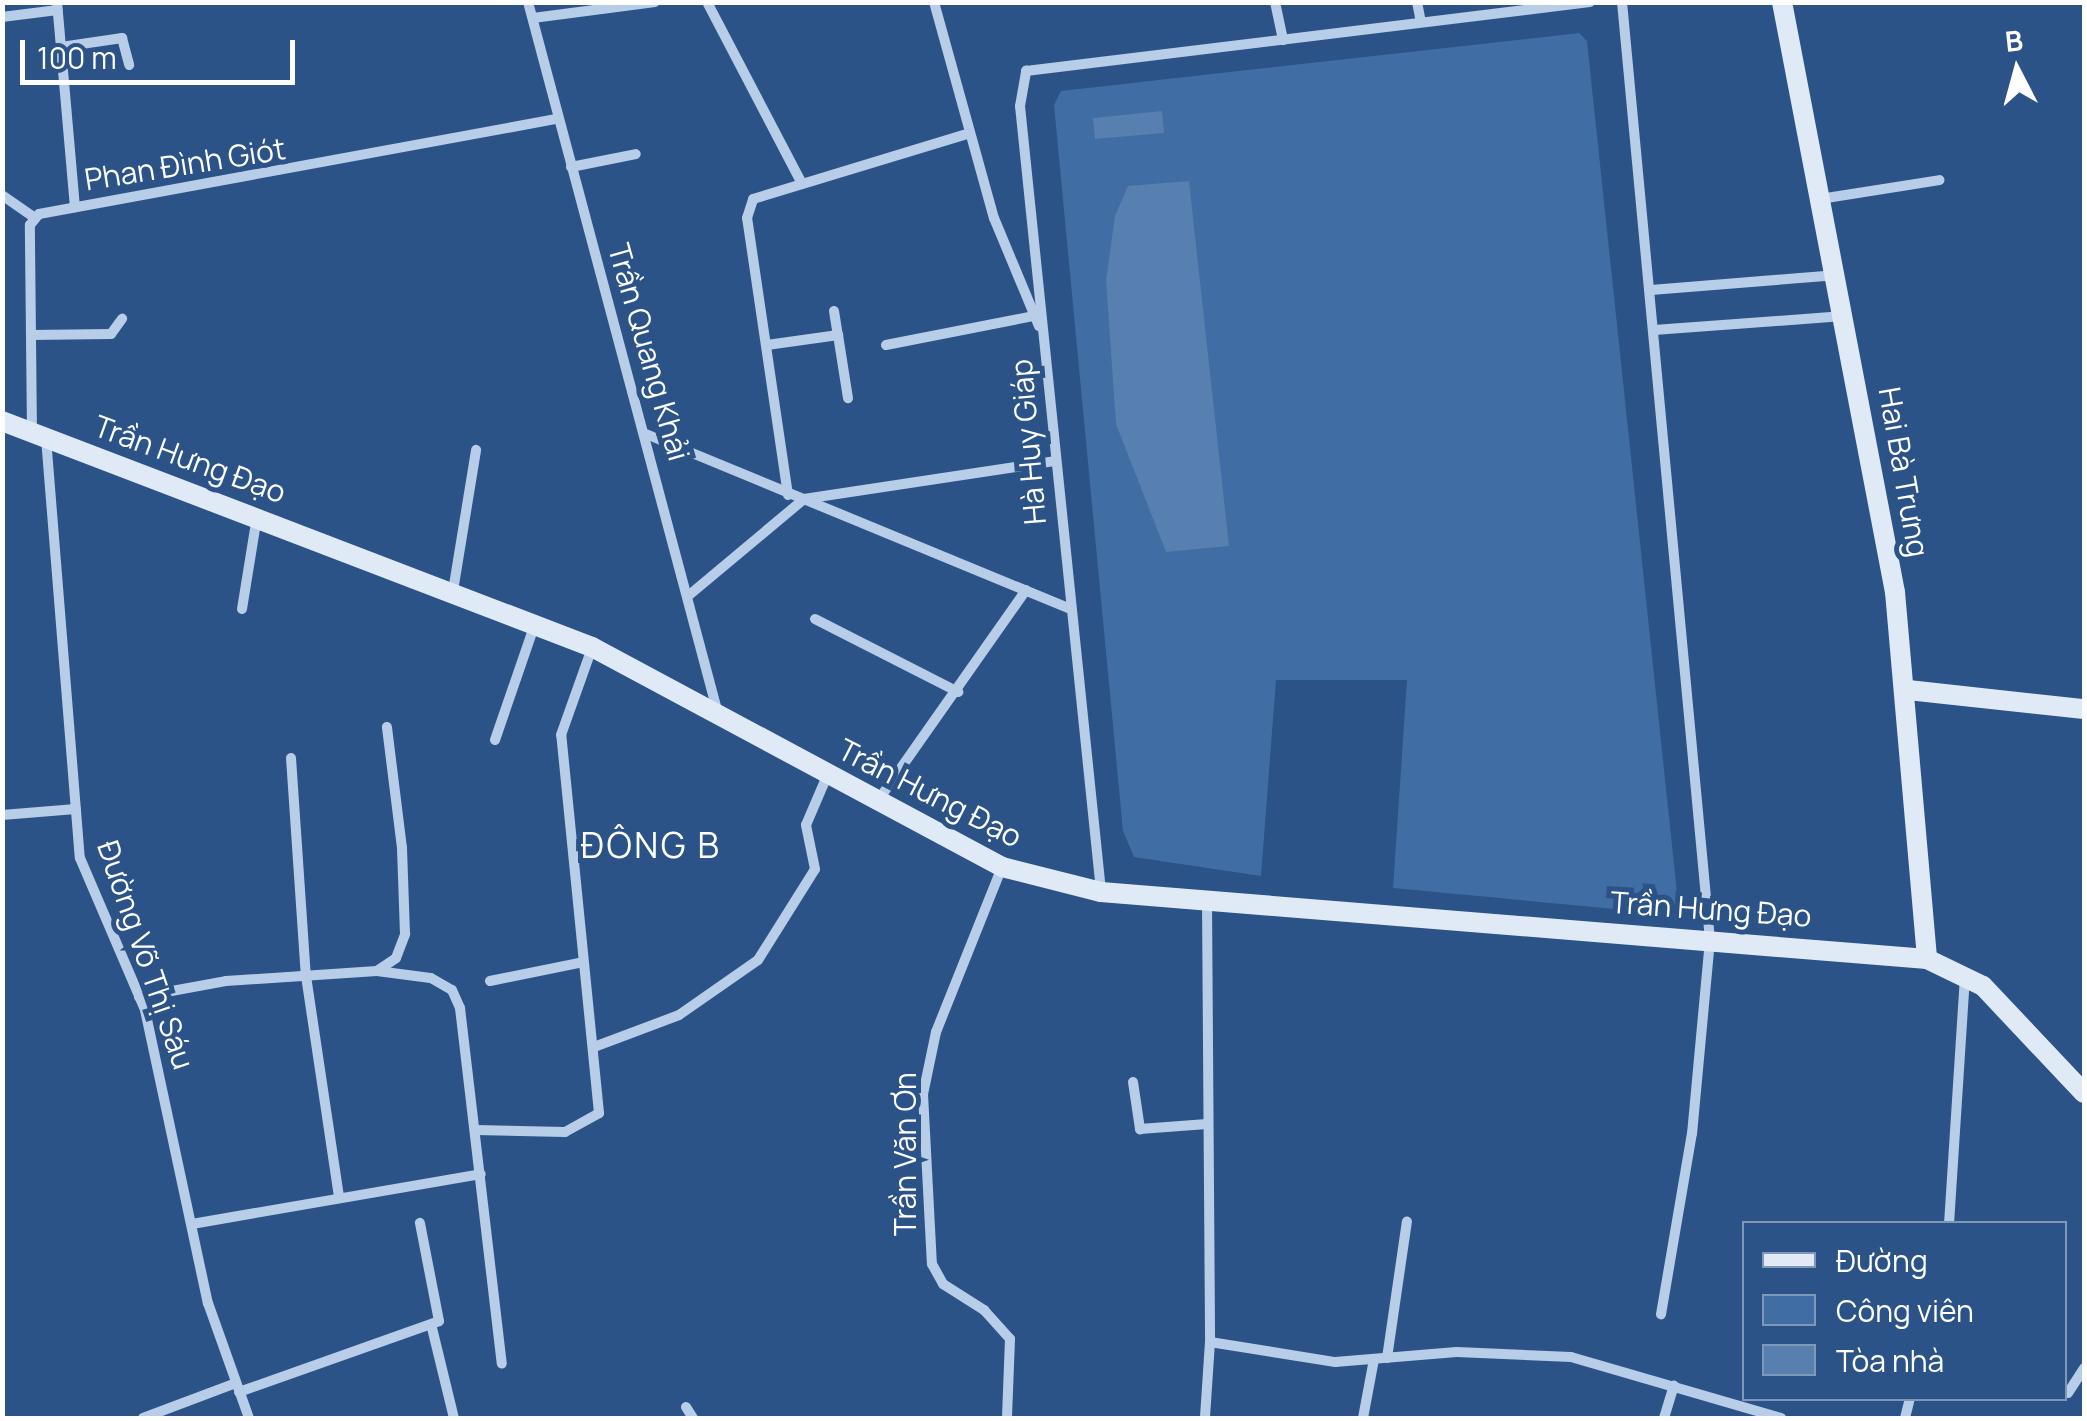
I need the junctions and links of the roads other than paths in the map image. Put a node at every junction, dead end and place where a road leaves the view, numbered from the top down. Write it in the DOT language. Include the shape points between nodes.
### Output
graph roads {
  1 [pos="528,2"];
  2 [pos="655,2"];
  3 [pos="707,2"];
  4 [pos="934,2"];
  5 [pos="1275,2"];
  6 [pos="1418,2"];
  7 [pos="1590,2"];
  8 [pos="1622,2"];
  9 [pos="1782,2"];
  10 [pos="58,6"];
  11 [pos="2,17"];
  12 [pos="533,18"];
  13 [pos="1421,22"];
  14 [pos="1283,40"];
  15 [pos="61,47"];
  16 [pos="128,65"];
  17 [pos="556,119"];
  18 [pos="967,134"];
  19 [pos="636,154"];
  20 [pos="571,168"];
  21 [pos="800,180"];
  22 [pos="1940,180"];
  23 [pos="2,195"];
  24 [pos="1819,200"];
  25 [pos="75,207"];
  26 [pos="35,218"];
  27 [pos="1838,275"];
  28 [pos="1650,290"];
  29 [pos="834,311"];
  30 [pos="1034,316"];
  31 [pos="1845,316"];
  32 [pos="122,319"];
  33 [pos="1654,330"];
  34 [pos="1042,331"];
  35 [pos="30,334"];
  36 [pos="838,335"];
  37 [pos="767,345"];
  38 [pos="886,345"];
  39 [pos="848,398"];
  40 [pos="2,421"];
  41 [pos="646,434"];
  42 [pos="39,435"];
  43 [pos="476,450"];
  44 [pos="1054,461"];
  45 [pos="788,495"];
  46 [pos="804,500"];
  47 [pos="257,515"];
  48 [pos="452,590"];
  49 [pos="1026,590"];
  50 [pos="688,596"];
  51 [pos="1069,608"];
  52 [pos="242,609"];
  53 [pos="815,620"];
  54 [pos="536,624"];
  55 [pos="592,646"];
  56 [pos="1908,690"];
  57 [pos="958,692"];
  58 [pos="2084,709"];
  59 [pos="718,716"];
  60 [pos="387,726"];
  61 [pos="496,740"];
  62 [pos="292,758"];
  63 [pos="827,776"];
  64 [pos="877,803"];
  65 [pos="76,809"];
  66 [pos="2,814"];
  67 [pos="1002,868"];
  68 [pos="1101,892"];
  69 [pos="1208,896"];
  70 [pos="1710,940"];
  71 [pos="1927,958"];
  72 [pos="584,962"];
  73 [pos="377,971"];
  74 [pos="1965,975"];
  75 [pos="306,976"];
  76 [pos="490,981"];
  77 [pos="139,997"];
  78 [pos="594,1047"];
  79 [pos="1133,1082"];
  80 [pos="2084,1093"];
  81 [pos="1206,1124"];
  82 [pos="475,1130"];
  83 [pos="481,1174"];
  84 [pos="340,1197"];
  85 [pos="1407,1220"];
  86 [pos="1949,1221"];
  87 [pos="420,1222"];
  88 [pos="192,1224"];
  89 [pos="1661,1314"];
  90 [pos="432,1328"];
  91 [pos="1210,1342"];
  92 [pos="1387,1358"];
  93 [pos="1374,1359"];
  94 [pos="502,1364"];
  95 [pos="2084,1368"];
  96 [pos="1674,1385"];
  97 [pos="238,1388"];
  98 [pos="2068,1393"];
  99 [pos="686,1407"];
  100 [pos="1205,1417"];
  101 [pos="143,1418"];
  102 [pos="250,1418"];
  103 [pos="454,1418"];
  104 [pos="693,1418"];
  105 [pos="1007,1418"];
  106 [pos="1363,1418"];
  107 [pos="1664,1418"];
  108 [pos="1782,1418"];
  1 -- 12 [label="street, Trần Quang Khải"];
  2 -- 12 [label="street"];
  3 -- 21 [label="street"];
  4 -- 18 [label="street, Hà Huy Giáp"];
  5 -- 14 [label="street"];
  6 -- 13 [label="street"];
  7 -- 13 [label="street"];
  8 -- 28 [label="street"];
  9 -- 24 [label="main road, Hai Bà Trưng"];
  10 -- 11 [label="street"];
  10 -- 15 [label="street"];
  12 -- 17 [label="street, Trần Quang Khải"];
  13 -- 14 [label="street"];
  14 -- 34 [label="street" via="1026,71 1020,106"];
  15 -- 16 [label="street" via="122,38"];
  15 -- 25 [label="street"];
  17 -- 20 [label="street, Trần Quang Khải"];
  17 -- 25 [label="street, Phan Đình Giót" via="291,174"];
  18 -- 21 [label="street"];
  18 -- 30 [label="street, Hà Huy Giáp"];
  19 -- 20 [label="street"];
  20 -- 41 [label="street, Trần Quang Khải"];
  21 -- 37 [label="street" via="753,199 747,218"];
  22 -- 24 [label="street"];
  23 -- 26 [label="street"];
  24 -- 27 [label="main road, Hai Bà Trưng"];
  25 -- 26 [label="street, Phan Đình Giót"];
  26 -- 35 [label="street"];
  27 -- 28 [label="street"];
  27 -- 31 [label="main road, Hai Bà Trưng"];
  28 -- 33 [label="street"];
  29 -- 36 [label="street"];
  30 -- 34 [label="street, Hà Huy Giáp"];
  30 -- 38 [label="street"];
  31 -- 33 [label="street"];
  31 -- 56 [label="main road, Hai Bà Trưng"];
  32 -- 35 [label="street" via="111,334"];
  33 -- 70 [label="street"];
  34 -- 44 [label="street, Hà Huy Giáp"];
  35 -- 42 [label="street"];
  36 -- 37 [label="street"];
  36 -- 39 [label="street"];
  37 -- 45 [label="street"];
  40 -- 42 [label="main road, Trần Hưng Đạo"];
  41 -- 45 [label="street"];
  41 -- 50 [label="street, Trần Quang Khải"];
  42 -- 47 [label="main road, Trần Hưng Đạo"];
  42 -- 65 [label="street, Đường Võ Thị Sáu"];
  43 -- 48 [label="street"];
  44 -- 46 [label="street"];
  44 -- 51 [label="street, Hà Huy Giáp"];
  45 -- 46 [label="street"];
  46 -- 49 [label="street"];
  46 -- 50 [label="street"];
  47 -- 48 [label="main road, Trần Hưng Đạo"];
  47 -- 52 [label="street"];
  48 -- 54 [label="main road, Trần Hưng Đạo"];
  49 -- 51 [label="street"];
  49 -- 57 [label="street"];
  50 -- 59 [label="street, Trần Quang Khải"];
  51 -- 68 [label="street, Hà Huy Giáp"];
  53 -- 57 [label="street"];
  54 -- 55 [label="main road, Trần Hưng Đạo"];
  54 -- 61 [label="street"];
  55 -- 59 [label="main road, Trần Hưng Đạo"];
  55 -- 72 [label="street" via="561,735"];
  56 -- 58 [label="main road"];
  56 -- 71 [label="main road, Hai Bà Trưng"];
  57 -- 64 [label="street"];
  59 -- 63 [label="main road, Trần Hưng Đạo"];
  60 -- 73 [label="street" via="405,934 396,958"];
  62 -- 75 [label="street"];
  63 -- 64 [label="main road, Trần Hưng Đạo"];
  63 -- 78 [label="street" via="806,825 814,869 758,960 679,1015"];
  64 -- 67 [label="main road, Trần Hưng Đạo"];
  65 -- 66 [label="street"];
  65 -- 77 [label="street, Đường Võ Thị Sáu" via="80,858"];
  67 -- 68 [label="main road, Trần Hưng Đạo"];
  67 -- 105 [label="street, Trần Văn Ơn" via="936,1032 923,1094 932,1264 942,1284 984,1310 1010,1338"];
  68 -- 69 [label="main road, Trần Hưng Đạo"];
  69 -- 70 [label="main road, Trần Hưng Đạo"];
  69 -- 81 [label="street"];
  70 -- 71 [label="main road, Trần Hưng Đạo"];
  70 -- 89 [label="street" via="1692,1133"];
  71 -- 74 [label="main road, Trần Hưng Đạo"];
  72 -- 76 [label="street"];
  72 -- 78 [label="street"];
  73 -- 75 [label="street"];
  73 -- 82 [label="street" via="431,978 452,990"];
  74 -- 80 [label="main road, Trần Hưng Đạo"];
  74 -- 86 [label="street"];
  75 -- 77 [label="street"];
  75 -- 84 [label="street"];
  77 -- 88 [label="street, Đường Võ Thị Sáu"];
  78 -- 82 [label="street" via="602,1099 592,1123 545,1134"];
  79 -- 81 [label="street" via="1140,1129"];
  81 -- 91 [label="street"];
  82 -- 83 [label="street"];
  83 -- 84 [label="street"];
  83 -- 94 [label="street"];
  84 -- 88 [label="street"];
  85 -- 92 [label="street"];
  87 -- 90 [label="street" via="439,1321"];
  88 -- 97 [label="street, Đường Võ Thị Sáu"];
  90 -- 97 [label="street"];
  90 -- 103 [label="street"];
  91 -- 93 [label="street" via="1335,1362"];
  91 -- 100 [label="street"];
  92 -- 93 [label="street"];
  92 -- 96 [label="street" via="1558,1356"];
  93 -- 106 [label="street"];
  95 -- 98 [label="street"];
  96 -- 107 [label="street"];
  96 -- 108 [label="street"];
  97 -- 101 [label="street"];
  97 -- 102 [label="street, Đường Võ Thị Sáu"];
  99 -- 104 [label="street"];
}
